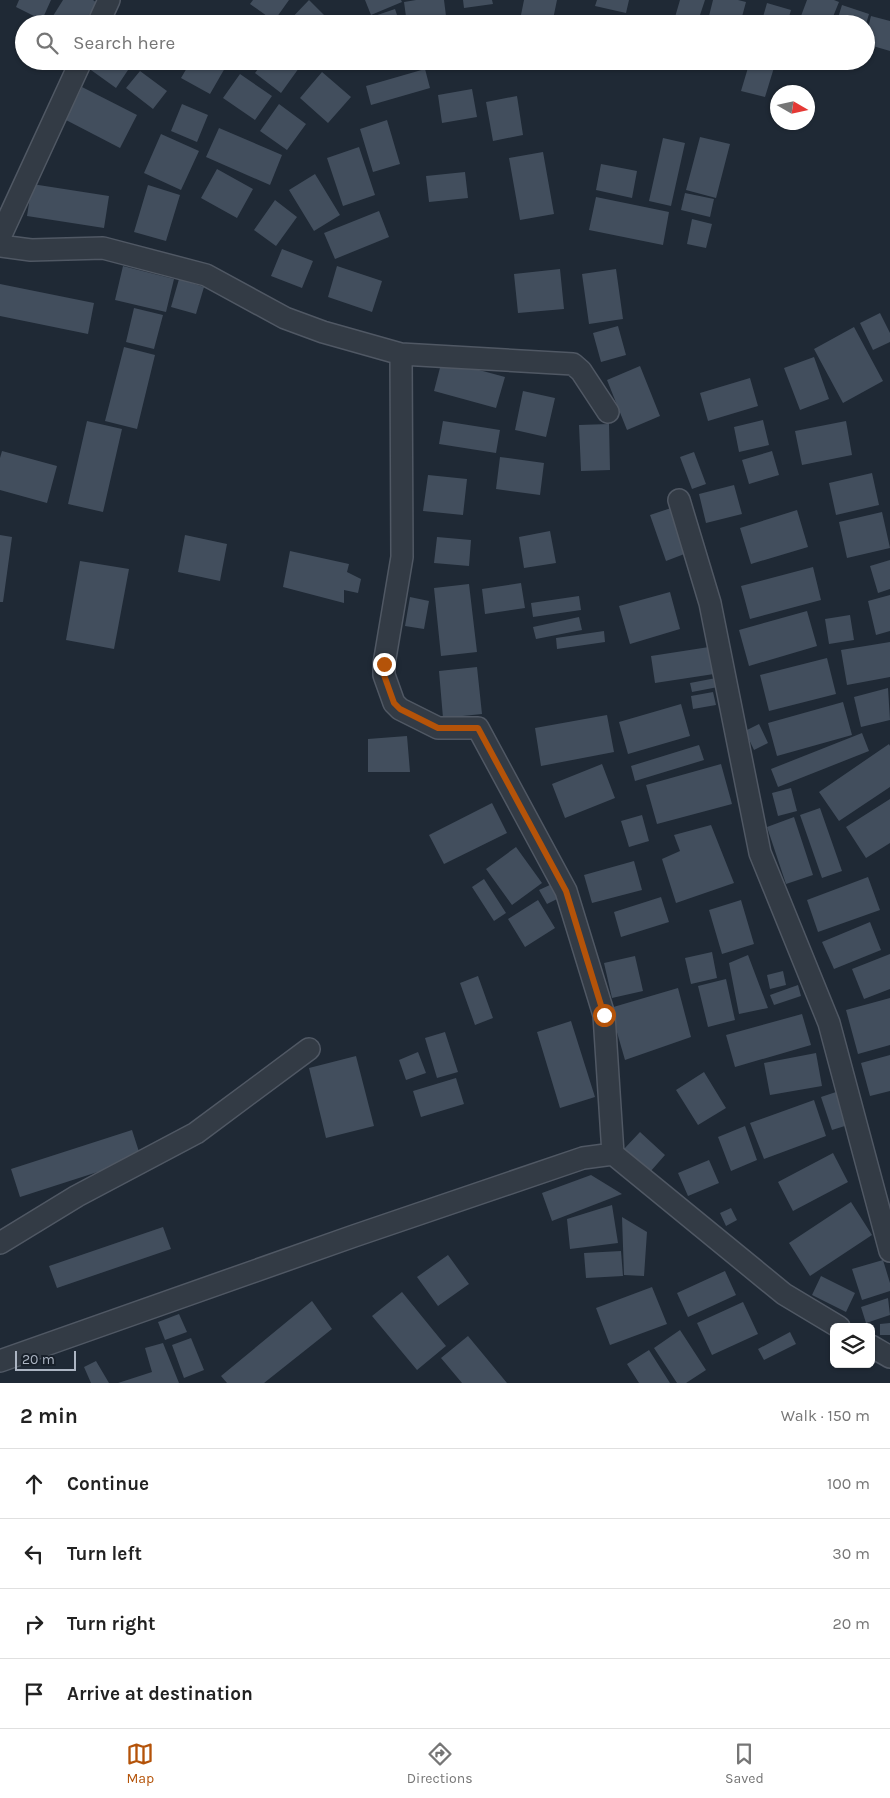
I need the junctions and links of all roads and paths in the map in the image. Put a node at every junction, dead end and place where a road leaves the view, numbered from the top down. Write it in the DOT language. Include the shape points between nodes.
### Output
graph roads {
  1 [pos="109,0"];
  2 [pos="102,15"];
  3 [pos="76,70"];
  4 [pos="0,237"];
  5 [pos="0,246"];
  6 [pos="401,354"];
  7 [pos="608,412"];
  8 [pos="679,500"];
  9 [pos="309,1049"];
  10 [pos="613,1154"];
  11 [pos="0,1243"];
  12 [pos="890,1251"];
  13 [pos="832,1323"];
  14 [pos="875,1348"];
  15 [pos="890,1357"];
  16 [pos="0,1361"];
  1 -- 2 [label="street"];
  3 -- 4 [label="street"];
  5 -- 6 [label="street" via="31,250 104,248 206,275 285,318"];
  6 -- 7 [label="street" via="572,364 580,370"];
  6 -- 10 [label="street" via="402,557 384,675 394,703 400,709 438,728 478,728 566,891 604,1015"];
  8 -- 12 [label="street" via="710,603 760,853 829,1023"];
  9 -- 11 [label="street" via="196,1133 77,1196"];
  10 -- 13 [label="street" via="784,1294"];
  10 -- 16 [label="street" via="574,1161"];
  14 -- 15 [label="street"];
}
